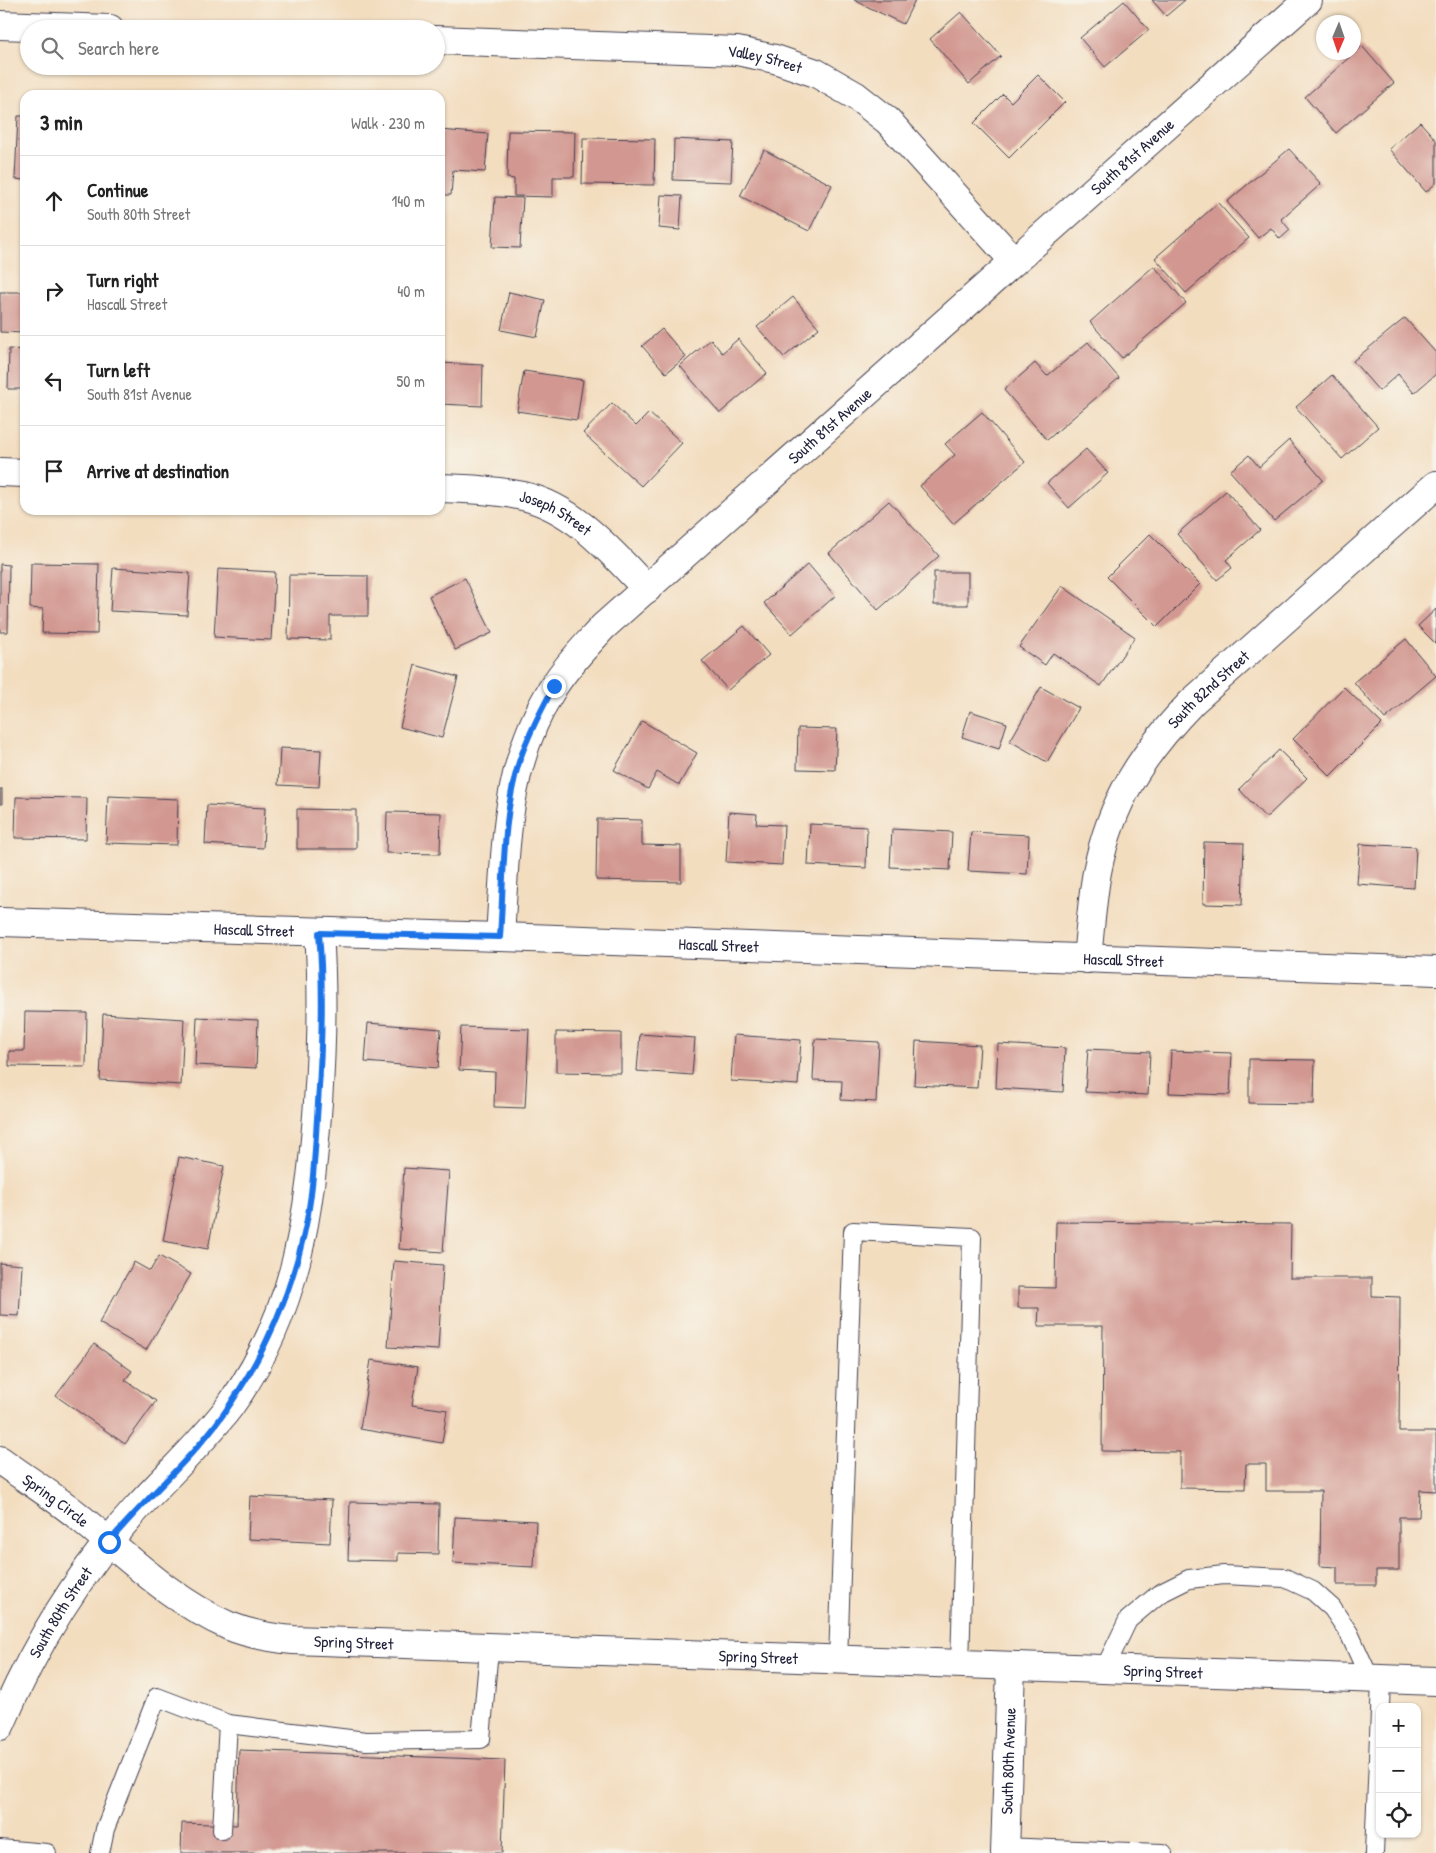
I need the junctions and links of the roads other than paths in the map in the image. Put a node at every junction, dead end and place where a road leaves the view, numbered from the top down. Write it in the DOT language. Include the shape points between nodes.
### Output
graph roads {
  1 [pos="1308,0"];
  2 [pos="0,25"];
  3 [pos="20,26"];
  4 [pos="445,40"];
  5 [pos="1014,261"];
  6 [pos="0,472"];
  7 [pos="20,473"];
  8 [pos="1436,485"];
  9 [pos="445,488"];
  10 [pos="647,589"];
  11 [pos="0,922"];
  12 [pos="319,933"];
  13 [pos="500,937"];
  14 [pos="1087,958"];
  15 [pos="1436,971"];
  16 [pos="0,1460"];
  17 [pos="109,1542"];
  18 [pos="489,1649"];
  19 [pos="838,1661"];
  20 [pos="960,1666"];
  21 [pos="1011,1667"];
  22 [pos="1104,1670"];
  23 [pos="1376,1679"];
  24 [pos="1436,1681"];
  25 [pos="1379,1703"];
  26 [pos="228,1724"];
  27 [pos="0,1726"];
  28 [pos="1378,1748"];
  29 [pos="222,1830"];
  30 [pos="0,1849"];
  31 [pos="1005,1850"];
  32 [pos="1102,1852"];
  33 [pos="47,1853"];
  34 [pos="100,1853"];
  35 [pos="1163,1853"];
  36 [pos="1374,1853"];
  1 -- 5 [label="street, South 81st Avenue"];
  2 -- 3 [label="street"];
  4 -- 5 [label="street, Valley Street" via="738,51 775,58 816,73 856,96 888,121"];
  5 -- 10 [label="street, South 81st Avenue"];
  6 -- 7 [label="street"];
  8 -- 14 [label="street, South 82nd Street" via="1192,702 1146,754 1129,782 1108,829 1097,872"];
  9 -- 10 [label="street, Joseph Street" via="480,489 524,496 542,503 603,542"];
  10 -- 13 [label="street, South 81st Avenue" via="575,658 554,686 532,727 509,806"];
  11 -- 12 [label="street, Hascall Street"];
  12 -- 13 [label="street, Hascall Street"];
  12 -- 17 [label="street, South 80th Street" via="322,1047 313,1172 304,1232 287,1294 262,1352 230,1405 199,1444"];
  13 -- 14 [label="street, Hascall Street"];
  14 -- 15 [label="street, Hascall Street"];
  16 -- 17 [label="street, Spring Circle" via="76,1514"];
  17 -- 18 [label="street, Spring Street" via="194,1608 230,1626 268,1637"];
  17 -- 27 [label="street, South 80th Street" via="80,1577 21,1678"];
  18 -- 19 [label="street, Spring Street"];
  18 -- 26 [label="lane" via="481,1739 366,1741"];
  19 -- 20 [label="street, Spring Street"];
  19 -- 20 [label="lane" via="853,1231 972,1237"];
  20 -- 21 [label="street, Spring Street"];
  21 -- 22 [label="street, Spring Street"];
  21 -- 31 [label="street, South 80th Avenue"];
  22 -- 23 [label="street, Spring Street"];
  22 -- 23 [label="lane" via="1128,1620 1159,1594 1189,1579 1224,1575 1285,1578 1313,1591 1332,1608"];
  23 -- 24 [label="street, Spring Street"];
  23 -- 25 [label="lane"];
  26 -- 29 [label="lane"];
  26 -- 34 [label="lane" via="157,1697 104,1829"];
  28 -- 36 [label="lane"];
  30 -- 33 [label="lane"];
  31 -- 32 [label="lane"];
  32 -- 35 [label="lane"];
}
